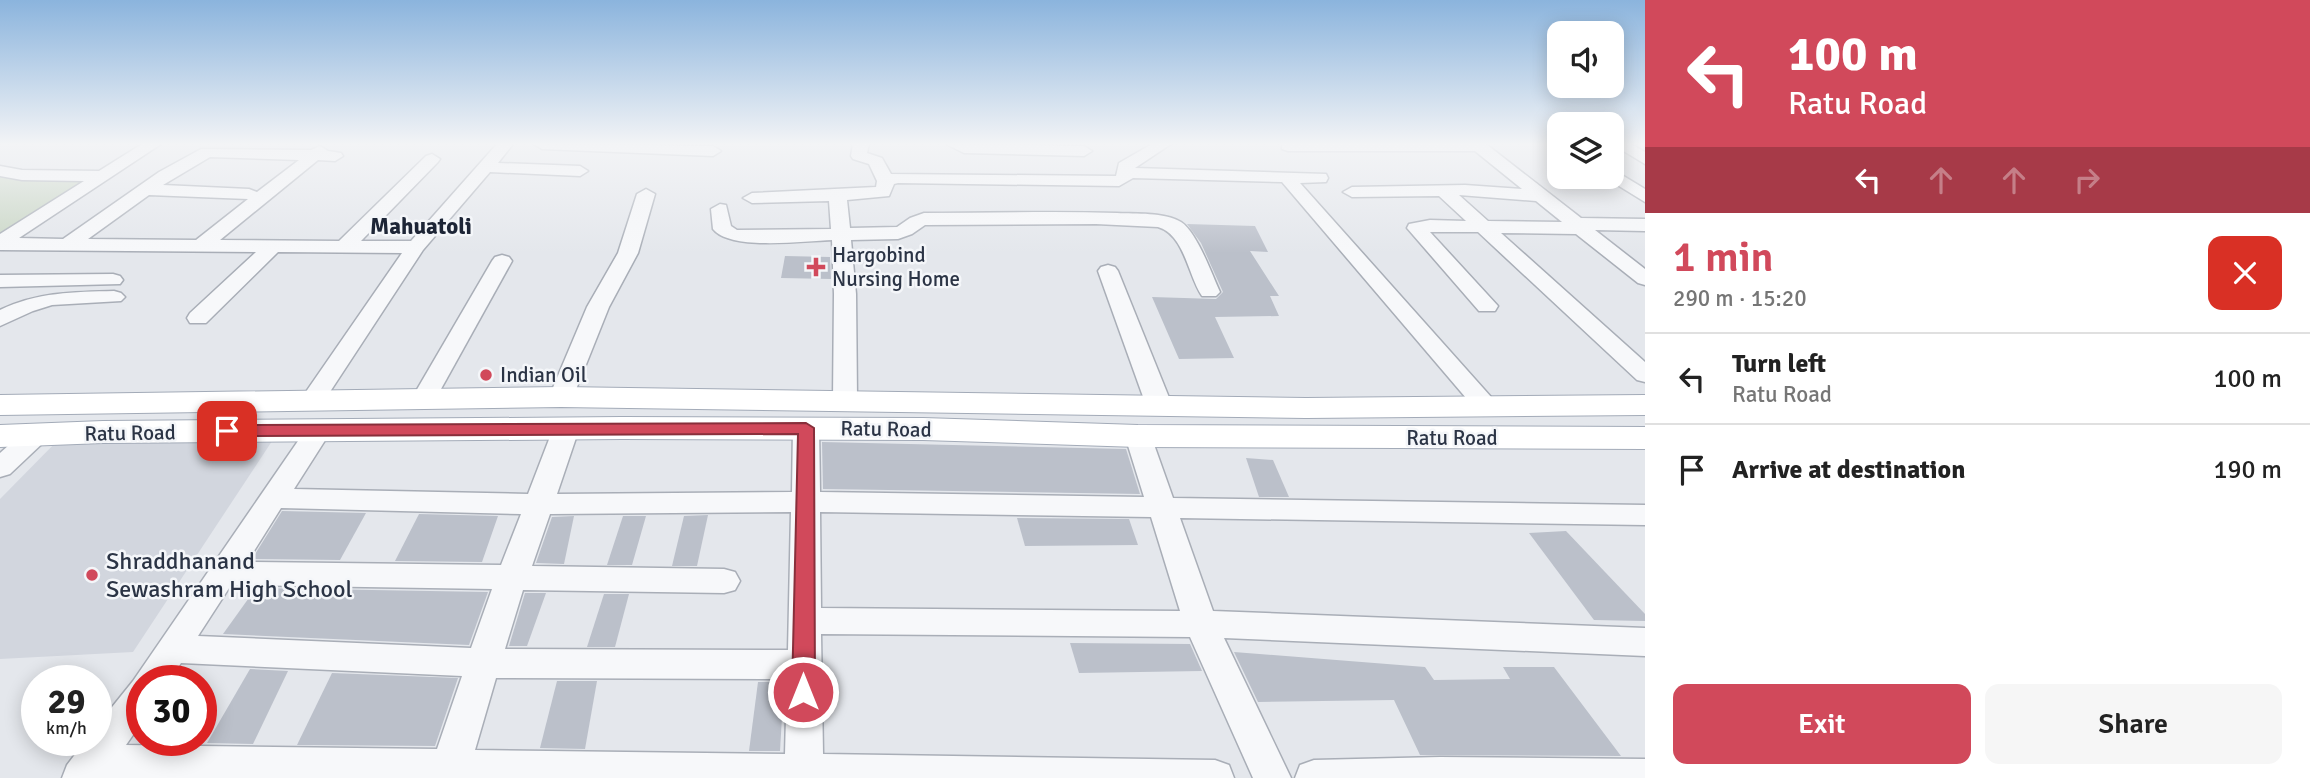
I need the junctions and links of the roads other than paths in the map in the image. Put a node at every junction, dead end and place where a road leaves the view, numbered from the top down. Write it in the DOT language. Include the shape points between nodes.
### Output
graph roads {
  1 [pos="95,180"];
  2 [pos="159,180"];
  3 [pos="288,180"];
  4 [pos="411,180"];
  5 [pos="474,180"];
  6 [pos="1068,180"];
  7 [pos="1120,180"];
  8 [pos="1289,180"];
  9 [pos="1521,180"];
  10 [pos="886,181"];
  11 [pos="1624,182"];
  12 [pos="145,190"];
  13 [pos="1444,191"];
  14 [pos="1352,192"];
  15 [pos="250,194"];
  16 [pos="646,194"];
  17 [pos="838,196"];
  18 [pos="1541,196"];
  19 [pos="1645,197"];
  20 [pos="752,198"];
  21 [pos="720,209"];
  22 [pos="1645,225"];
  23 [pos="1484,226"];
  24 [pos="1579,226"];
  25 [pos="843,234"];
  26 [pos="0,243"];
  27 [pos="67,244"];
  28 [pos="200,246"];
  29 [pos="273,246"];
  30 [pos="344,247"];
  31 [pos="416,247"];
  32 [pos="502,261"];
  33 [pos="1636,266"];
  34 [pos="1108,271"];
  35 [pos="1645,279"];
  36 [pos="0,281"];
  37 [pos="1209,292"];
  38 [pos="1487,306"];
  39 [pos="198,318"];
  40 [pos="0,319"];
  41 [pos="1645,375"];
  42 [pos="424,398"];
  43 [pos="313,399"];
  44 [pos="845,399"];
  45 [pos="0,405"];
  46 [pos="1159,405"];
  47 [pos="1645,405"];
  48 [pos="1487,407"];
  49 [pos="564,413"];
  50 [pos="0,415"];
  51 [pos="1645,415"];
  52 [pos="0,427"];
  53 [pos="1645,427"];
  54 [pos="806,428"];
  55 [pos="318,431"];
  56 [pos="36,435"];
  57 [pos="0,436"];
  58 [pos="1138,436"];
  59 [pos="1645,438"];
  60 [pos="0,468"];
  61 [pos="272,498"];
  62 [pos="806,502"];
  63 [pos="539,504"];
  64 [pos="1160,507"];
  65 [pos="1645,515"];
  66 [pos="223,573"];
  67 [pos="512,579"];
  68 [pos="724,581"];
  69 [pos="803,621"];
  70 [pos="1201,624"];
  71 [pos="1645,642"];
  72 [pos="173,649"];
  73 [pos="483,663"];
  74 [pos="162,665"];
  75 [pos="803,665"];
  76 [pos="126,715"];
  77 [pos="87,770"];
  78 [pos="448,773"];
  79 [pos="804,774"];
  80 [pos="1645,777"];
  81 [pos="1215,778"];
  82 [pos="1272,778"];
  83 [pos="1314,778"];
  1 -- 26 [label="street"];
  2 -- 12 [label="street"];
  3 -- 28 [label="street"];
  4 -- 30 [label="street"];
  5 -- 31 [label="street"];
  6 -- 7 [label="street"];
  8 -- 48 [label="street"];
  9 -- 18 [label="street"];
  10 -- 17 [label="street" via="883,192"];
  11 -- 19 [label="street"];
  12 -- 15 [label="street"];
  12 -- 27 [label="street"];
  13 -- 14 [label="street"];
  13 -- 18 [label="street"];
  13 -- 23 [label="street"];
  16 -- 49 [label="street" via="628,253 598,307"];
  17 -- 20 [label="street"];
  17 -- 25 [label="street"];
  18 -- 24 [label="street"];
  21 -- 25 [label="street" via="722,229 733,235"];
  22 -- 24 [label="street"];
  23 -- 24 [label="street"];
  23 -- 38 [label="street" via="1416,228"];
  23 -- 41 [label="street"];
  24 -- 33 [label="street"];
  25 -- 37 [label="street" via="898,233 924,219 1164,222 1178,230"];
  25 -- 44 [label="street"];
  26 -- 27 [label="street"];
  27 -- 28 [label="street"];
  28 -- 29 [label="street"];
  29 -- 30 [label="street"];
  29 -- 39 [label="street"];
  30 -- 31 [label="street"];
  31 -- 43 [label="street"];
  32 -- 42 [label="street"];
  33 -- 35 [label="street"];
  34 -- 46 [label="street"];
  36 -- 40 [label="street" via="113,288 25,306"];
  42 -- 43 [label="main road, Ratu Road"];
  42 -- 49 [label="main road, Ratu Road"];
  43 -- 45 [label="main road, Ratu Road"];
  44 -- 46 [label="main road, Ratu Road"];
  44 -- 49 [label="main road, Ratu Road"];
  46 -- 48 [label="main road, Ratu Road"];
  47 -- 48 [label="main road, Ratu Road"];
  49 -- 54 [label="main road, Ratu Road"];
  49 -- 55 [label="main road, Ratu Road"];
  49 -- 63 [label="street"];
  50 -- 51 [label="main road" via="753,408 1306,416"];
  52 -- 53 [label="main road" via="765,421"];
  54 -- 58 [label="main road, Ratu Road"];
  54 -- 62 [label="street"];
  55 -- 56 [label="main road, Ratu Road"];
  55 -- 61 [label="street"];
  56 -- 57 [label="main road, Ratu Road"];
  56 -- 60 [label="street"];
  58 -- 59 [label="main road, Ratu Road"];
  58 -- 64 [label="street"];
  61 -- 63 [label="street"];
  61 -- 66 [label="street"];
  62 -- 63 [label="street"];
  62 -- 64 [label="street"];
  62 -- 69 [label="street"];
  63 -- 67 [label="street"];
  64 -- 65 [label="street"];
  64 -- 70 [label="street"];
  66 -- 67 [label="street"];
  66 -- 72 [label="street"];
  67 -- 68 [label="street"];
  67 -- 73 [label="street"];
  69 -- 70 [label="street"];
  69 -- 75 [label="street"];
  70 -- 71 [label="street"];
  70 -- 82 [label="street"];
  72 -- 73 [label="street"];
  72 -- 74 [label="street"];
  73 -- 75 [label="street"];
  73 -- 78 [label="street"];
  75 -- 79 [label="street"];
  76 -- 77 [label="street"];
  77 -- 78 [label="street"];
  78 -- 79 [label="street"];
  79 -- 81 [label="street"];
  80 -- 83 [label="street"];
}
